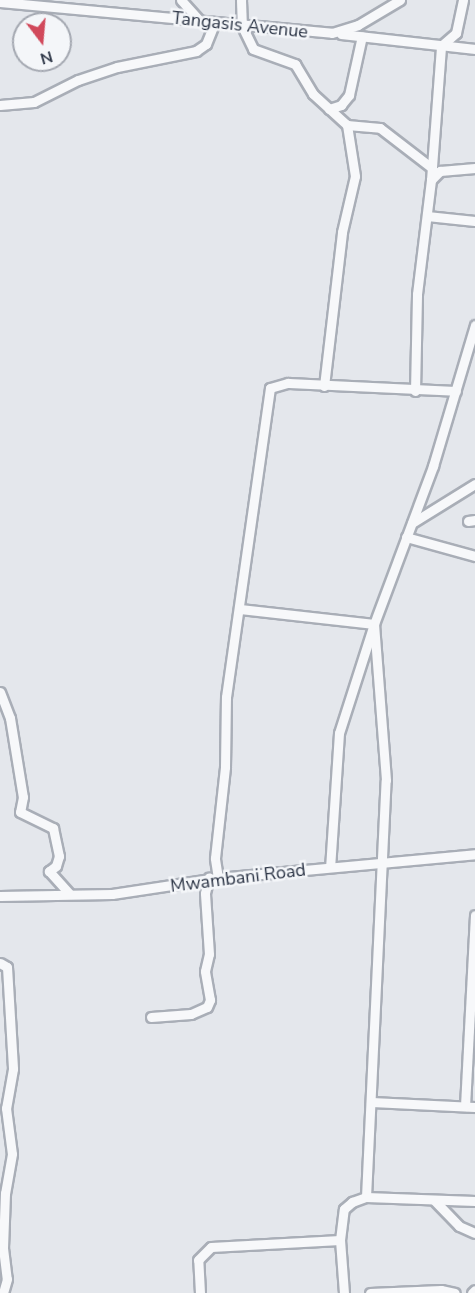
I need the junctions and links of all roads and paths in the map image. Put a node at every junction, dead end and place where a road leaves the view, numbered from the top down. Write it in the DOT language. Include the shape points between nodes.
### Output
graph roads {
  1 [pos="181,0"];
  2 [pos="241,0"];
  3 [pos="400,0"];
  4 [pos="463,0"];
  5 [pos="0,2"];
  6 [pos="200,21"];
  7 [pos="214,24"];
  8 [pos="242,26"];
  9 [pos="332,33"];
  10 [pos="456,33"];
  11 [pos="362,36"];
  12 [pos="441,46"];
  13 [pos="464,48"];
  14 [pos="475,49"];
  15 [pos="0,105"];
  16 [pos="329,109"];
  17 [pos="347,125"];
  18 [pos="432,168"];
  19 [pos="475,168"];
  20 [pos="431,180"];
  21 [pos="427,216"];
  22 [pos="475,221"];
  23 [pos="475,325"];
  24 [pos="324,386"];
  25 [pos="415,390"];
  26 [pos="456,391"];
  27 [pos="437,393"];
  28 [pos="453,406"];
  29 [pos="475,484"];
  30 [pos="412,522"];
  31 [pos="406,537"];
  32 [pos="475,556"];
  33 [pos="240,609"];
  34 [pos="374,624"];
  35 [pos="0,692"];
  36 [pos="475,854"];
  37 [pos="381,861"];
  38 [pos="216,865"];
  39 [pos="330,867"];
  40 [pos="218,878"];
  41 [pos="207,881"];
  42 [pos="70,895"];
  43 [pos="0,896"];
  44 [pos="475,915"];
  45 [pos="0,963"];
  46 [pos="151,1017"];
  47 [pos="371,1102"];
  48 [pos="465,1106"];
  49 [pos="475,1107"];
  50 [pos="366,1197"];
  51 [pos="434,1200"];
  52 [pos="475,1201"];
  53 [pos="475,1233"];
  54 [pos="340,1240"];
  55 [pos="3,1293"];
  56 [pos="200,1293"];
  57 [pos="344,1293"];
  58 [pos="370,1293"];
  59 [pos="455,1293"];
  1 -- 6 [label="street"];
  2 -- 8 [label="street"];
  3 -- 9 [label="street, Tangasis Avenue" via="358,26"];
  4 -- 10 [label="street"];
  5 -- 6 [label="street, Tangasis Avenue"];
  6 -- 7 [label="street, Tangasis Avenue"];
  7 -- 8 [label="street, Tangasis Avenue"];
  7 -- 15 [label="street" via="206,44 196,51 117,67 78,80 34,102"];
  8 -- 9 [label="street, Tangasis Avenue"];
  8 -- 16 [label="street" via="253,50 295,64 313,94"];
  9 -- 11 [label="street"];
  10 -- 12 [label="street"];
  10 -- 13 [label="street"];
  11 -- 12 [label="street"];
  11 -- 16 [label="street" via="349,95 341,105"];
  12 -- 13 [label="street"];
  12 -- 18 [label="street"];
  13 -- 14 [label="street"];
  16 -- 17 [label="street"];
  17 -- 18 [label="street" via="380,128"];
  17 -- 24 [label="street" via="355,176 342,232"];
  18 -- 20 [label="street"];
  19 -- 20 [label="street" via="440,171"];
  20 -- 21 [label="street"];
  21 -- 22 [label="street"];
  21 -- 25 [label="street" via="417,294"];
  23 -- 26 [label="street"];
  24 -- 25 [label="street"];
  24 -- 33 [label="street" via="288,383 270,388 267,394"];
  25 -- 27 [label="street"];
  26 -- 27 [label="street"];
  26 -- 28 [label="street"];
  27 -- 28 [label="street"];
  28 -- 30 [label="street"];
  29 -- 30 [label="street"];
  30 -- 31 [label="street"];
  31 -- 32 [label="street"];
  31 -- 34 [label="street"];
  33 -- 34 [label="street"];
  33 -- 38 [label="street" via="226,697"];
  34 -- 37 [label="street" via="386,780"];
  34 -- 39 [label="street" via="339,733"];
  35 -- 42 [label="street" via="10,718 23,797 20,812 53,828 58,856 56,866 49,871 59,887"];
  36 -- 37 [label="street, Mwambani Road"];
  37 -- 39 [label="street, Mwambani Road"];
  37 -- 47 [label="street"];
  38 -- 40 [label="street"];
  38 -- 41 [label="street"];
  39 -- 40 [label="street, Mwambani Road"];
  40 -- 41 [label="street, Mwambani Road"];
  41 -- 42 [label="street, Mwambani Road" via="112,894"];
  41 -- 46 [label="street" via="207,1007 191,1014"];
  42 -- 43 [label="street, Mwambani Road"];
  44 -- 48 [label="street"];
  45 -- 55 [label="street" via="7,967 13,1069 6,1108 12,1154 5,1193 3,1248 7,1279"];
  47 -- 48 [label="street"];
  47 -- 50 [label="street"];
  48 -- 49 [label="street"];
  50 -- 51 [label="street"];
  50 -- 54 [label="street" via="344,1209"];
  51 -- 52 [label="street"];
  51 -- 53 [label="street" via="459,1226"];
  54 -- 56 [label="street" via="211,1247 198,1260"];
  54 -- 57 [label="street"];
  58 -- 59 [label="street"];
}
